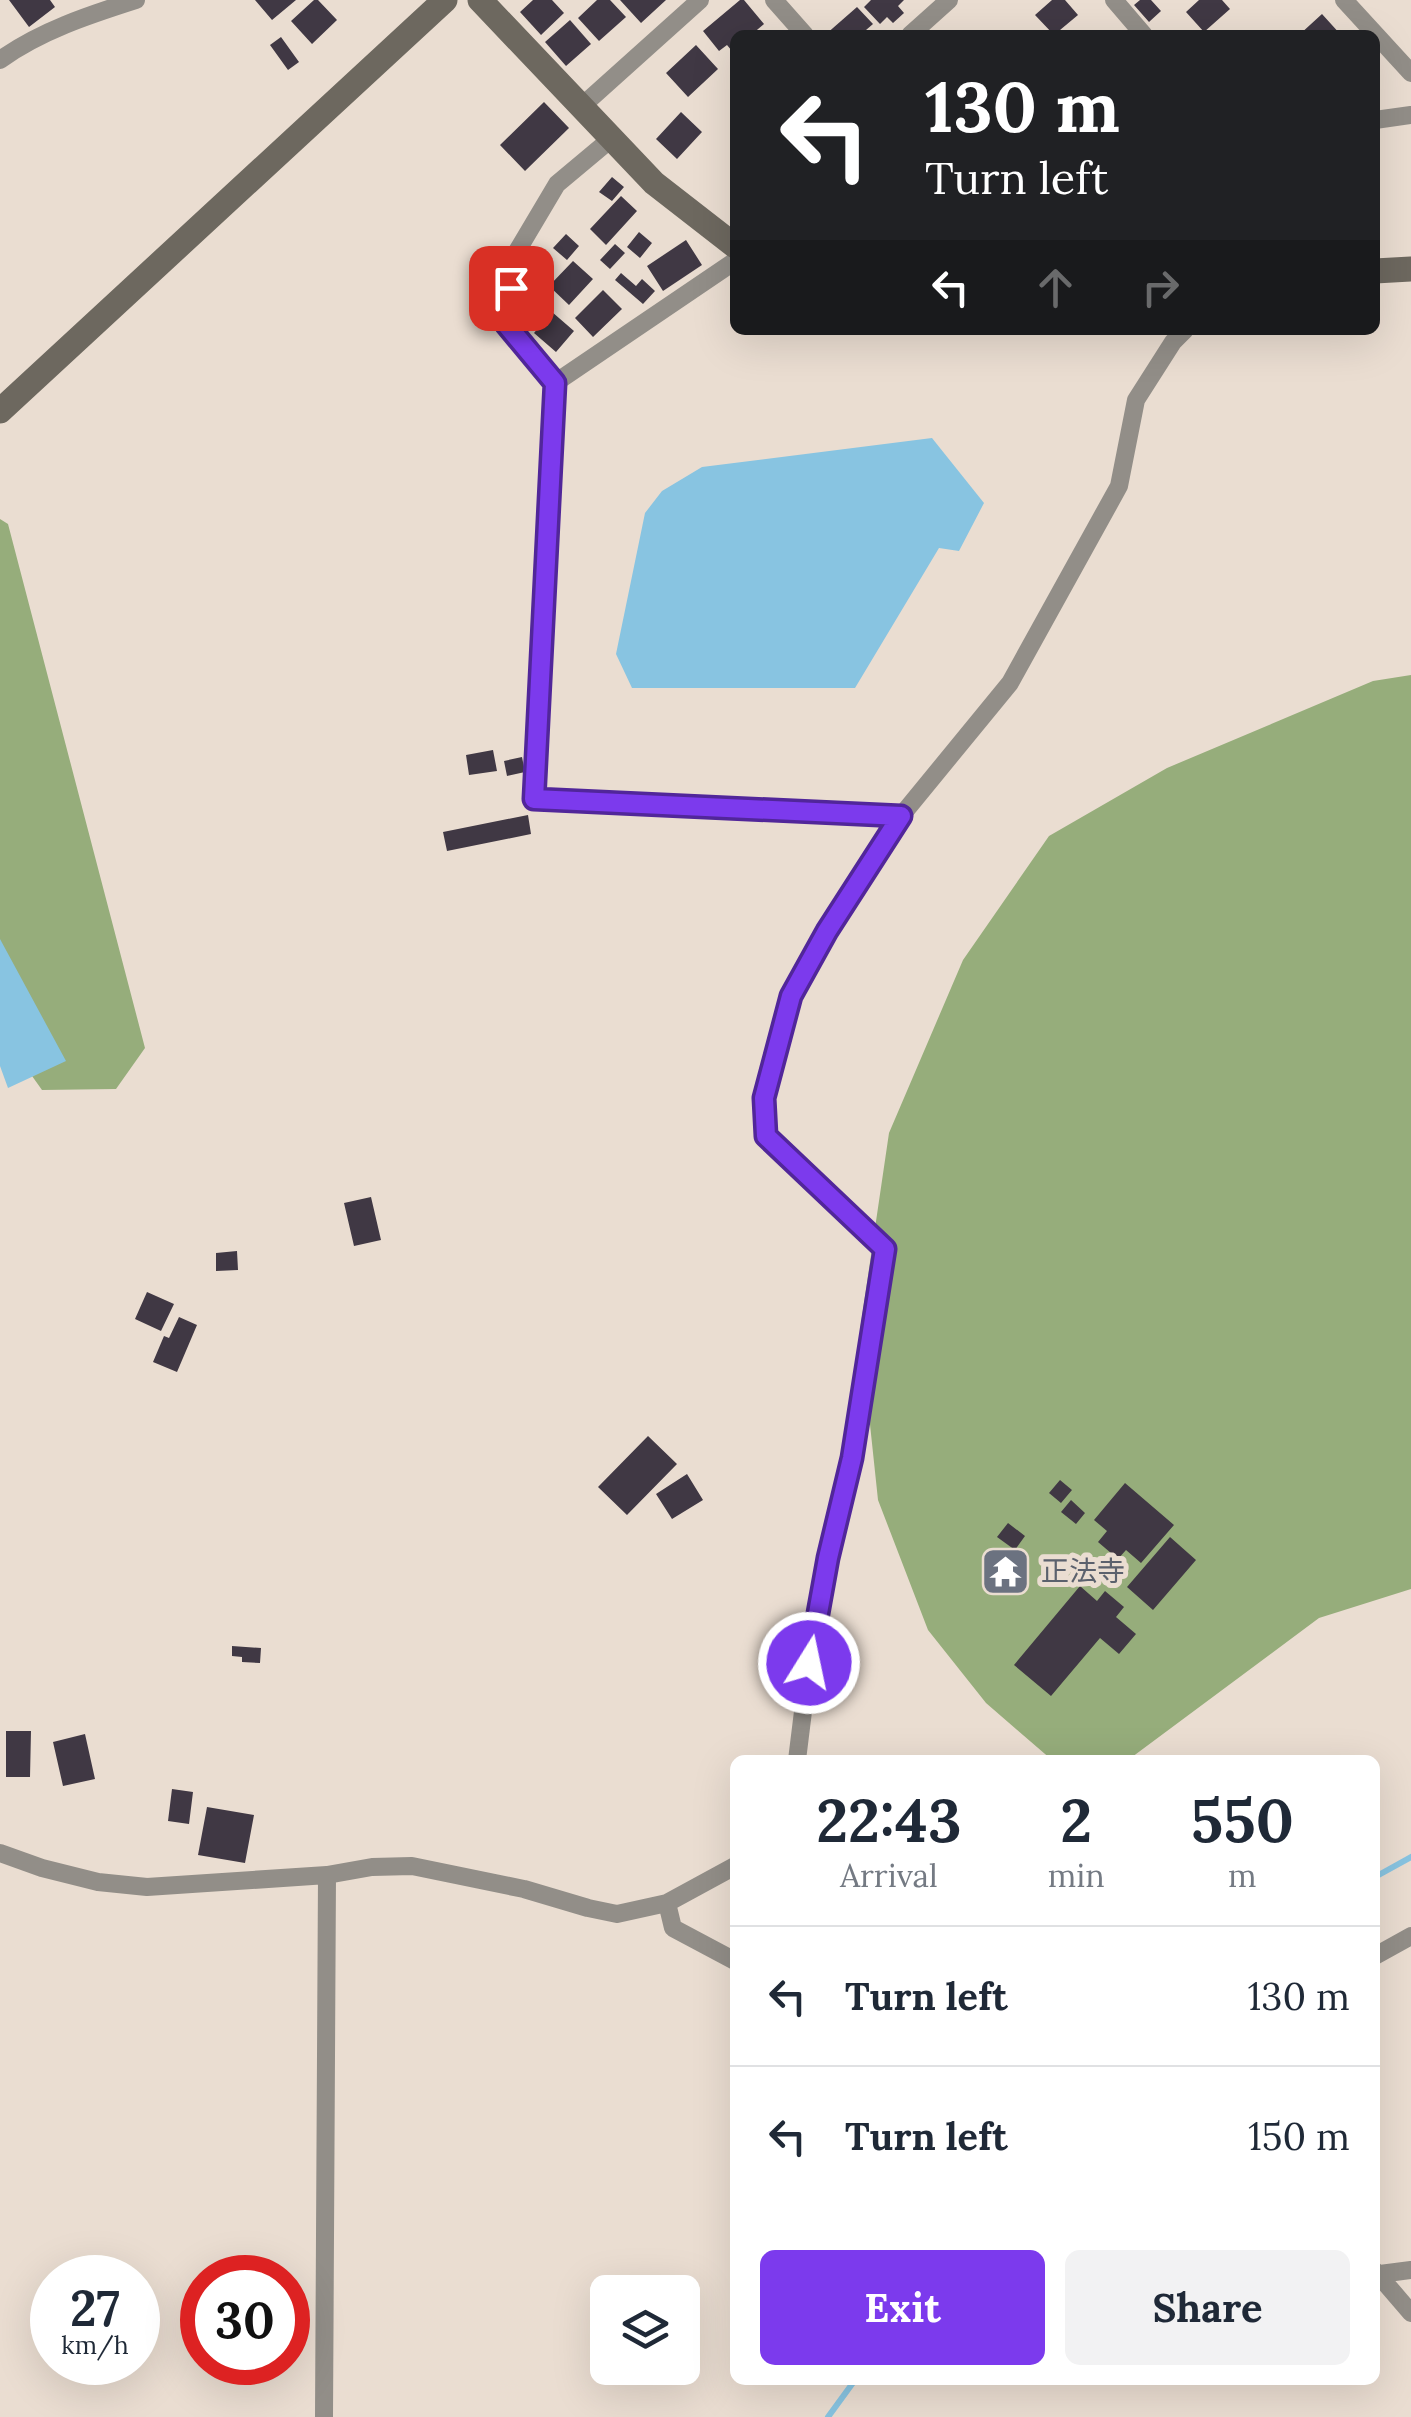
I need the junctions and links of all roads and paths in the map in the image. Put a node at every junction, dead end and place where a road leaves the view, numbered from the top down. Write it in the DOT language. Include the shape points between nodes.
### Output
graph roads {
  1 [pos="136,0"];
  2 [pos="446,0"];
  3 [pos="480,0"];
  4 [pos="700,0"];
  5 [pos="774,0"];
  6 [pos="949,0"];
  7 [pos="1114,0"];
  8 [pos="1344,0"];
  9 [pos="82,8"];
  10 [pos="801,30"];
  11 [pos="916,30"];
  12 [pos="1140,30"];
  13 [pos="1372,30"];
  14 [pos="1380,39"];
  15 [pos="0,60"];
  16 [pos="1411,73"];
  17 [pos="582,106"];
  18 [pos="1411,115"];
  19 [pos="1380,119"];
  20 [pos="612,138"];
  21 [pos="730,242"];
  22 [pos="730,264"];
  23 [pos="1411,269"];
  24 [pos="1380,271"];
  25 [pos="1180,335"];
  26 [pos="555,383"];
  27 [pos="0,412"];
  28 [pos="901,816"];
  29 [pos="797,1755"];
  30 [pos="0,1852"];
  31 [pos="730,1869"];
  32 [pos="327,1875"];
  33 [pos="667,1904"];
  34 [pos="1411,1936"];
  35 [pos="1380,1953"];
  36 [pos="730,1958"];
  37 [pos="1411,2270"];
  38 [pos="1380,2273"];
  39 [pos="1380,2277"];
  40 [pos="1411,2313"];
  41 [pos="324,2417"];
  1 -- 9 [label="street"];
  2 -- 27 [label="street"];
  3 -- 17 [label="street"];
  4 -- 17 [label="street"];
  5 -- 10 [label="street"];
  6 -- 11 [label="street"];
  7 -- 12 [label="street"];
  8 -- 13 [label="street"];
  9 -- 15 [label="street"];
  14 -- 16 [label="street"];
  17 -- 20 [label="street"];
  18 -- 19 [label="street"];
  20 -- 21 [label="street" via="654,183"];
  20 -- 26 [label="street" via="558,184 516,253 506,324"];
  22 -- 26 [label="street"];
  23 -- 24 [label="street"];
  25 -- 28 [label="street" via="1136,400 1119,486 1010,683"];
  26 -- 28 [label="street" via="534,799"];
  28 -- 29 [label="street" via="791,996 764,1098 766,1136 885,1249"];
  30 -- 32 [label="street" via="98,1882 147,1887"];
  31 -- 33 [label="street"];
  32 -- 33 [label="street" via="412,1866 617,1914"];
  32 -- 41 [label="street"];
  33 -- 36 [label="street" via="672,1928"];
  34 -- 35 [label="street"];
  37 -- 38 [label="street"];
  39 -- 40 [label="street"];
}
